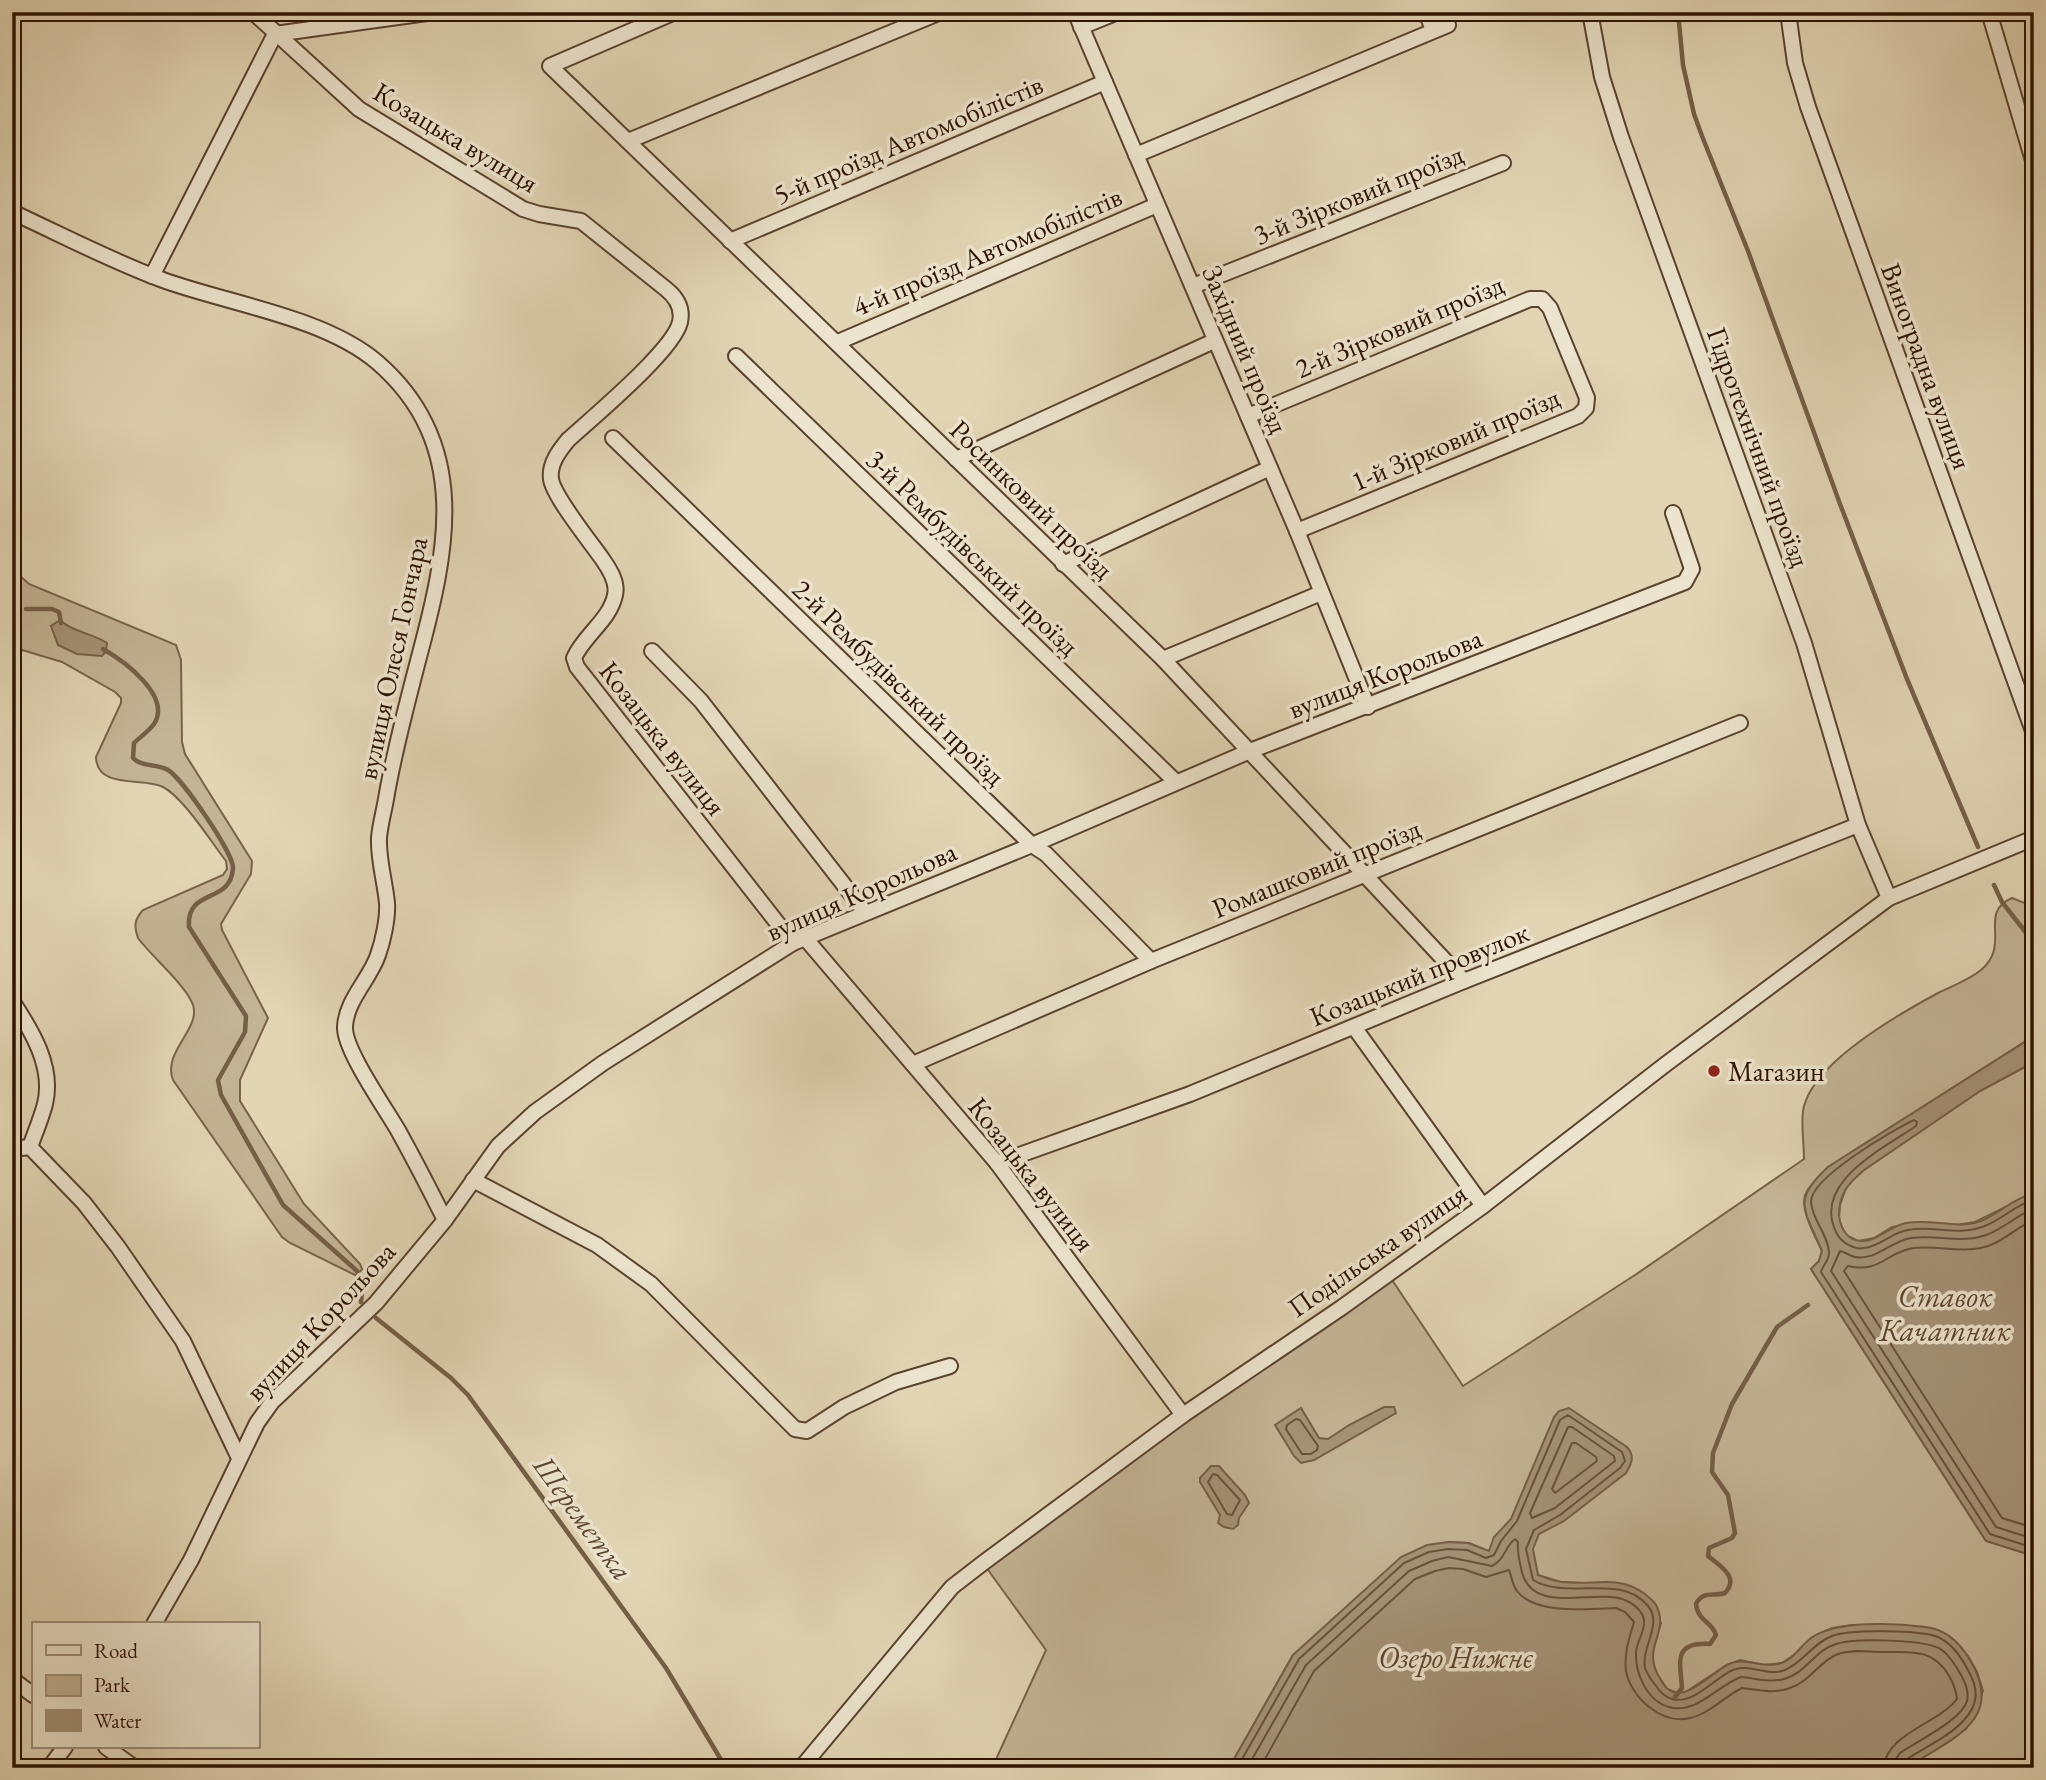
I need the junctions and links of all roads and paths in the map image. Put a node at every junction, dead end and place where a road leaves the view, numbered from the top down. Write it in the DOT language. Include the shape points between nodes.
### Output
graph roads {
  1 [pos="253,12"];
  2 [pos="434,12"];
  3 [pos="676,12"];
  4 [pos="941,12"];
  5 [pos="1075,12"];
  6 [pos="1118,12"];
  7 [pos="1426,12"];
  8 [pos="1590,12"];
  9 [pos="1788,12"];
  10 [pos="1989,12"];
  11 [pos="1448,25"];
  12 [pos="1081,27"];
  13 [pos="1433,30"];
  14 [pos="275,34"];
  15 [pos="1105,82"];
  16 [pos="628,141"];
  17 [pos="1136,155"];
  18 [pos="2032,155"];
  19 [pos="1503,163"];
  20 [pos="1157,205"];
  21 [pos="12,212"];
  22 [pos="730,241"];
  23 [pos="152,276"];
  24 [pos="1193,286"];
  25 [pos="1530,299"];
  26 [pos="1214,341"];
  27 [pos="838,342"];
  28 [pos="736,356"];
  29 [pos="1248,416"];
  30 [pos="613,438"];
  31 [pos="956,459"];
  32 [pos="1270,468"];
  33 [pos="1673,513"];
  34 [pos="1297,531"];
  35 [pos="1063,564"];
  36 [pos="1321,593"];
  37 [pos="652,651"];
  38 [pos="1163,659"];
  39 [pos="1368,706"];
  40 [pos="1740,723"];
  41 [pos="2034,734"];
  42 [pos="1250,751"];
  43 [pos="1176,782"];
  44 [pos="1858,825"];
  45 [pos="2034,838"];
  46 [pos="1032,845"];
  47 [pos="1364,874"];
  48 [pos="1889,898"];
  49 [pos="865,912"];
  50 [pos="799,941"];
  51 [pos="1151,961"];
  52 [pos="1464,981"];
  53 [pos="12,1001"];
  54 [pos="1354,1027"];
  55 [pos="913,1064"];
  56 [pos="30,1147"];
  57 [pos="12,1149"];
  58 [pos="997,1163"];
  59 [pos="473,1180"];
  60 [pos="1483,1206"];
  61 [pos="445,1220"];
  62 [pos="950,1366"];
  63 [pos="1183,1416"];
  64 [pos="239,1458"];
  65 [pos="155,1622"];
  66 [pos="12,1679"];
  67 [pos="32,1694"];
  68 [pos="64,1748"];
  69 [pos="107,1748"];
  70 [pos="49,1768"];
  71 [pos="135,1768"];
  72 [pos="801,1768"];
  1 -- 14 [label="street, Козацька вулиця"];
  2 -- 14 [label="street"];
  3 -- 16 [label="street, Росинковий проїзд" via="550,66"];
  4 -- 16 [label="street"];
  5 -- 12 [label="street, Західний проїзд"];
  6 -- 12 [label="street"];
  7 -- 13 [label="street"];
  8 -- 44 [label="street, Гідротехнічний проїзд" via="1602,77 1621,137 1804,643"];
  9 -- 41 [label="street, Виноградна вулиця" via="1805,99"];
  10 -- 18 [label="street"];
  11 -- 13 [label="street"];
  12 -- 15 [label="street, Західний проїзд"];
  13 -- 17 [label="street"];
  14 -- 23 [label="street"];
  14 -- 50 [label="street, Козацька вулиця" via="371,117 523,209 581,221 677,300 681,320 669,343 568,440 552,467 552,485 611,572 616,593 609,611 574,658"];
  15 -- 17 [label="street, Західний проїзд"];
  15 -- 22 [label="street, 5-й проїзд Автомобілістів"];
  16 -- 22 [label="street, Росинковий проїзд"];
  17 -- 20 [label="street, Західний проїзд"];
  19 -- 24 [label="street, 3-й Зірковий проїзд"];
  20 -- 24 [label="street, Західний проїзд"];
  20 -- 27 [label="street, 4-й проїзд Автомобілістів"];
  21 -- 23 [label="street, вулиця Олеся Гончара"];
  22 -- 27 [label="street, Росинковий проїзд"];
  23 -- 61 [label="street, вулиця Олеся Гончара" via="297,321 358,348 408,395 433,441 444,491 444,542 394,753 379,839 387,907 378,956 353,1001 345,1027 350,1048"];
  24 -- 26 [label="street, Західний проїзд"];
  25 -- 29 [label="street, 2-й Зірковий проїзд"];
  25 -- 34 [label="street, 1-й Зірковий проїзд" via="1542,299 1550,308 1582,385 1586,408 1578,416"];
  26 -- 29 [label="street, Західний проїзд"];
  26 -- 31 [label="street"];
  27 -- 31 [label="street, Росинковий проїзд"];
  28 -- 43 [label="street, 3-й Рембудівський проїзд"];
  29 -- 32 [label="street, Західний проїзд"];
  30 -- 46 [label="street, 2-й Рембудівський проїзд"];
  31 -- 35 [label="street, Росинковий проїзд"];
  32 -- 34 [label="street, Західний проїзд"];
  32 -- 35 [label="street"];
  33 -- 39 [label="street, вулиця Корольова" via="1692,569 1685,582"];
  34 -- 36 [label="street, Західний проїзд"];
  35 -- 38 [label="street, Росинковий проїзд"];
  36 -- 38 [label="street"];
  36 -- 39 [label="street, Західний проїзд"];
  37 -- 49 [label="street" via="701,701"];
  38 -- 42 [label="street, Росинковий проїзд"];
  39 -- 42 [label="street, вулиця Корольова"];
  40 -- 47 [label="street, Ромашковий проїзд"];
  42 -- 43 [label="street, вулиця Корольова"];
  42 -- 47 [label="street, Росинковий проїзд"];
  43 -- 46 [label="street, вулиця Корольова"];
  44 -- 48 [label="street, Гідротехнічний проїзд"];
  44 -- 52 [label="street, Козацький провулок"];
  45 -- 48 [label="street, Подільська вулиця"];
  46 -- 49 [label="street, вулиця Корольова"];
  46 -- 51 [label="street, 2-й Рембудівський проїзд"];
  47 -- 51 [label="street, Ромашковий проїзд"];
  47 -- 52 [label="street, Росинковий проїзд"];
  48 -- 60 [label="street, Подільська вулиця"];
  49 -- 50 [label="street, вулиця Корольова"];
  50 -- 55 [label="street, Козацька вулиця"];
  50 -- 59 [label="street, вулиця Корольова" via="558,1094 498,1146"];
  51 -- 55 [label="street, Ромашковий проїзд"];
  52 -- 54 [label="street, Козацький провулок"];
  53 -- 56 [label="street" via="46,1071 44,1105"];
  54 -- 58 [label="street, Козацький провулок" via="1190,1094"];
  54 -- 60 [label="street"];
  55 -- 58 [label="street, Козацька вулиця"];
  56 -- 57 [label="street"];
  56 -- 64 [label="street" via="84,1203 183,1341"];
  58 -- 63 [label="street, Козацька вулиця"];
  59 -- 61 [label="street, вулиця Корольова"];
  59 -- 62 [label="street" via="597,1245 651,1284 795,1429 807,1431 896,1382"];
  60 -- 63 [label="street, Подільська вулиця"];
  61 -- 64 [label="street, вулиця Корольова" via="376,1303 280,1392"];
  63 -- 72 [label="street, Подільська вулиця" via="951,1587"];
  64 -- 65 [label="street, вулиця Корольова" via="191,1560"];
  66 -- 67 [label="street"];
  68 -- 70 [label="street"];
  69 -- 71 [label="street"];
}
